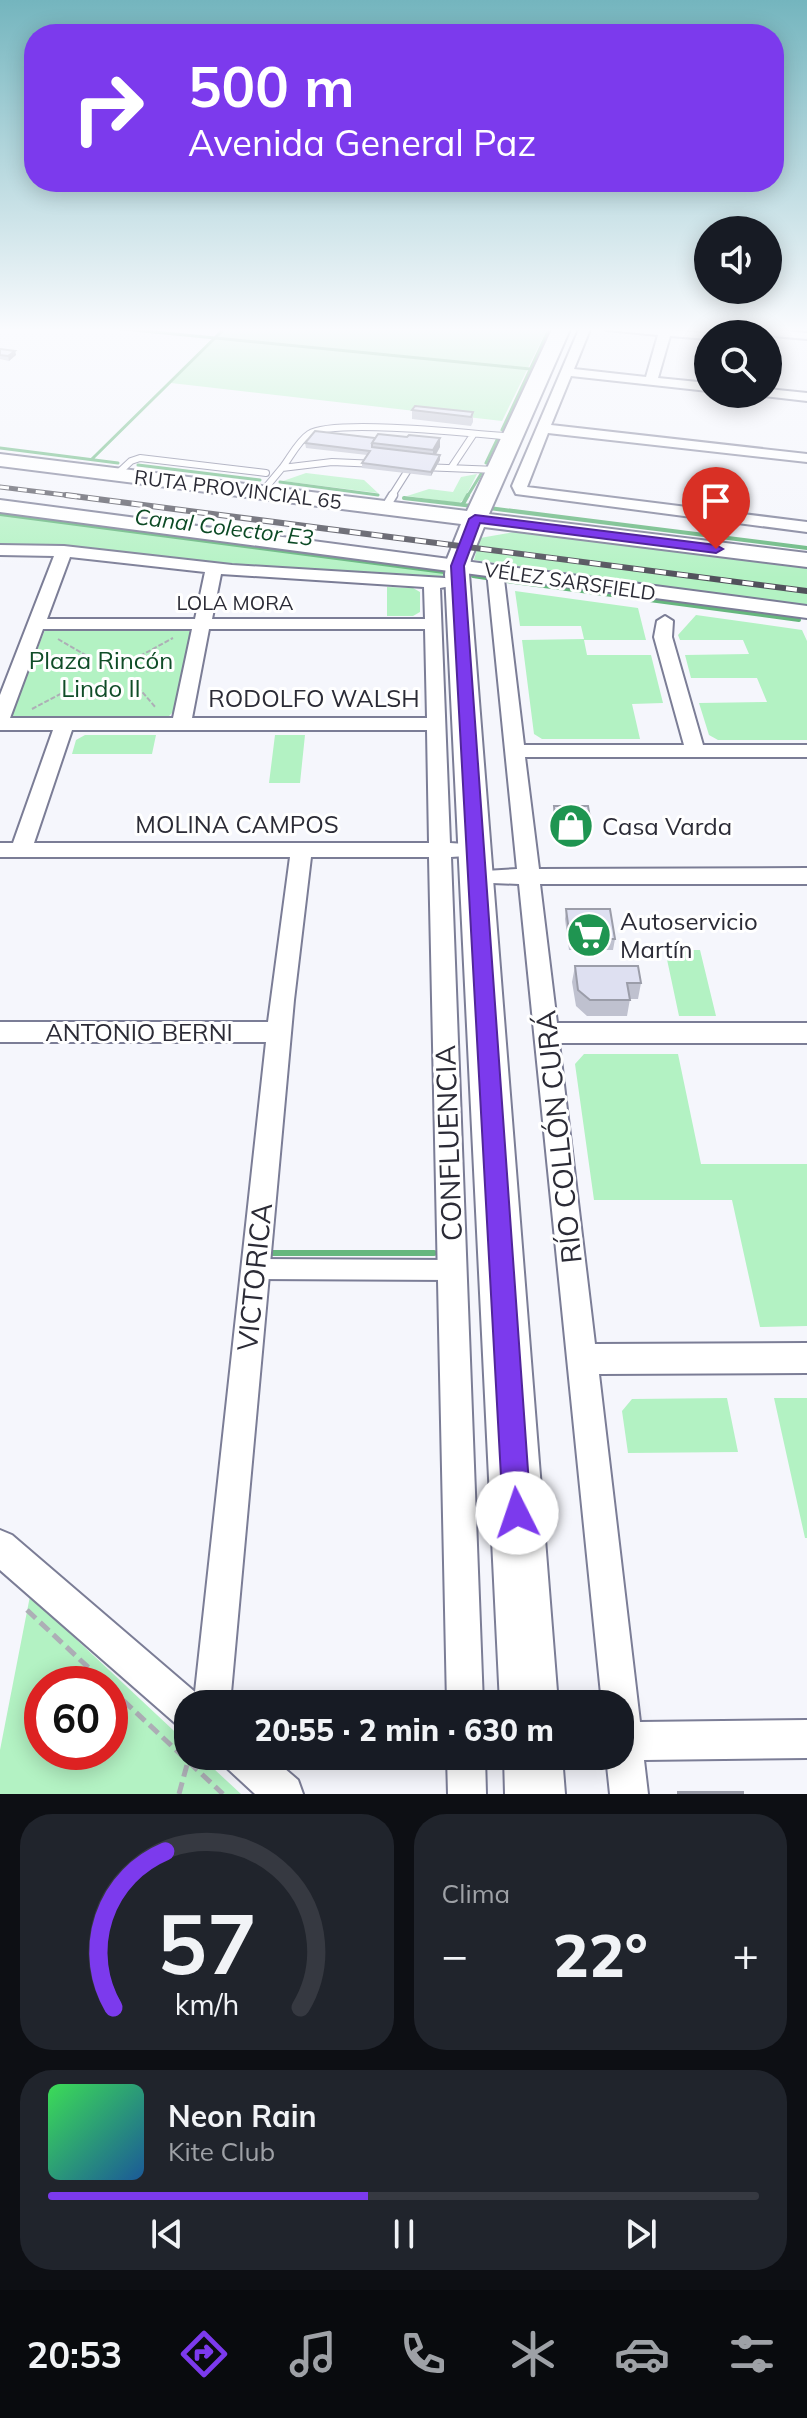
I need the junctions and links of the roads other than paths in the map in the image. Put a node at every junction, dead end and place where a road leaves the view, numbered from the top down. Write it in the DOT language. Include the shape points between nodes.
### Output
graph roads {
  1 [pos="525,411"];
  2 [pos="550,411"];
  3 [pos="543,428"];
  4 [pos="473,435"];
  5 [pos="513,437"];
  6 [pos="807,458"];
  7 [pos="0,460"];
  8 [pos="381,465"];
  9 [pos="396,466"];
  10 [pos="410,467"];
  11 [pos="282,468"];
  12 [pos="451,468"];
  13 [pos="497,470"];
  14 [pos="264,482"];
  15 [pos="0,506"];
  16 [pos="385,508"];
  17 [pos="475,519"];
  18 [pos="807,527"];
  19 [pos="0,550"];
  20 [pos="64,551"];
  21 [pos="807,560"];
  22 [pos="214,567"];
  23 [pos="460,576"];
  24 [pos="807,612"];
  25 [pos="665,621"];
  26 [pos="202,624"];
  27 [pos="433,624"];
  28 [pos="42,629"];
  29 [pos="0,721"];
  30 [pos="64,724"];
  31 [pos="181,724"];
  32 [pos="436,724"];
  33 [pos="516,751"];
  34 [pos="695,751"];
  35 [pos="807,751"];
  36 [pos="11,850"];
  37 [pos="301,850"];
  38 [pos="463,859"];
  39 [pos="807,876"];
  40 [pos="530,877"];
  41 [pos="0,1032"];
  42 [pos="279,1032"];
  43 [pos="547,1033"];
  44 [pos="807,1033"];
  45 [pos="255,1269"];
  46 [pos="452,1270"];
  47 [pos="807,1358"];
  48 [pos="582,1359"];
  49 [pos="0,1547"];
  50 [pos="213,1690"];
  51 [pos="465,1690"];
  52 [pos="528,1690"];
  53 [pos="618,1690"];
  54 [pos="174,1698"];
  55 [pos="634,1719"];
  56 [pos="807,1739"];
  57 [pos="257,1770"];
  58 [pos="466,1770"];
  59 [pos="534,1770"];
  60 [pos="627,1770"];
  61 [pos="284,1794"];
  62 [pos="467,1794"];
  63 [pos="535,1794"];
  64 [pos="629,1794"];
  1 -- 5 [label="main road"];
  2 -- 3 [label="street"];
  3 -- 6 [label="street"];
  3 -- 18 [label="street" via="521,491"];
  4 -- 5 [label="lane"];
  4 -- 11 [label="lane" via="325,428 308,434"];
  4 -- 12 [label="lane"];
  5 -- 13 [label="main road"];
  7 -- 14 [label="main road, RUTA PROVINCIAL 65" via="117,474"];
  8 -- 11 [label="lane" via="332,462"];
  9 -- 10 [label="lane"];
  10 -- 12 [label="lane"];
  10 -- 16 [label="lane"];
  11 -- 14 [label="lane"];
  12 -- 13 [label="lane"];
  13 -- 17 [label="main road"];
  14 -- 16 [label="main road, RUTA PROVINCIAL 65"];
  15 -- 23 [label="street, VÉLEZ SARSFIELD"];
  16 -- 17 [label="main road, RUTA PROVINCIAL 65"];
  17 -- 21 [label="main road, RUTA PROVINCIAL 65"];
  17 -- 23 [label="main road"];
  19 -- 20 [label="street"];
  20 -- 22 [label="street"];
  20 -- 28 [label="street"];
  22 -- 23 [label="street"];
  22 -- 26 [label="street"];
  23 -- 24 [label="street, VÉLEZ SARSFIELD"];
  23 -- 27 [label="street, CONFLUENCIA"];
  23 -- 33 [label="street, RÍO COLLÓN CURÁ"];
  23 -- 38 [label="main road"];
  25 -- 34 [label="street" via="663,637"];
  26 -- 27 [label="street, LOLA MORA"];
  26 -- 28 [label="street, LOLA MORA"];
  26 -- 31 [label="street"];
  27 -- 32 [label="street, CONFLUENCIA"];
  28 -- 29 [label="street"];
  29 -- 30 [label="street, RODOLFO WALSH"];
  30 -- 31 [label="street, RODOLFO WALSH"];
  30 -- 36 [label="street"];
  31 -- 32 [label="street, RODOLFO WALSH"];
  32 -- 38 [label="street, CONFLUENCIA"];
  33 -- 34 [label="street"];
  33 -- 40 [label="street, RÍO COLLÓN CURÁ"];
  34 -- 35 [label="street"];
  36 -- 37 [label="street, MOLINA CAMPOS"];
  37 -- 38 [label="street, MOLINA CAMPOS"];
  37 -- 42 [label="street, VICTORICA"];
  38 -- 40 [label="street, MOLINA CAMPOS"];
  38 -- 46 [label="street, CONFLUENCIA"];
  38 -- 52 [label="main road"];
  39 -- 40 [label="street, MOLINA CAMPOS"];
  40 -- 43 [label="street, RÍO COLLÓN CURÁ"];
  41 -- 42 [label="street, ANTONIO BERNI"];
  42 -- 45 [label="street, VICTORICA"];
  43 -- 44 [label="street"];
  43 -- 48 [label="street, RÍO COLLÓN CURÁ"];
  45 -- 46 [label="street"];
  45 -- 50 [label="street, VICTORICA"];
  46 -- 51 [label="street, CONFLUENCIA"];
  47 -- 48 [label="street"];
  48 -- 53 [label="street, RÍO COLLÓN CURÁ"];
  49 -- 54 [label="street"];
  55 -- 56 [label="street"];
  57 -- 61 [label="street"];
  58 -- 62 [label="street"];
  59 -- 63 [label="main road"];
  60 -- 64 [label="street, RÍO COLLÓN CURÁ"];
}
